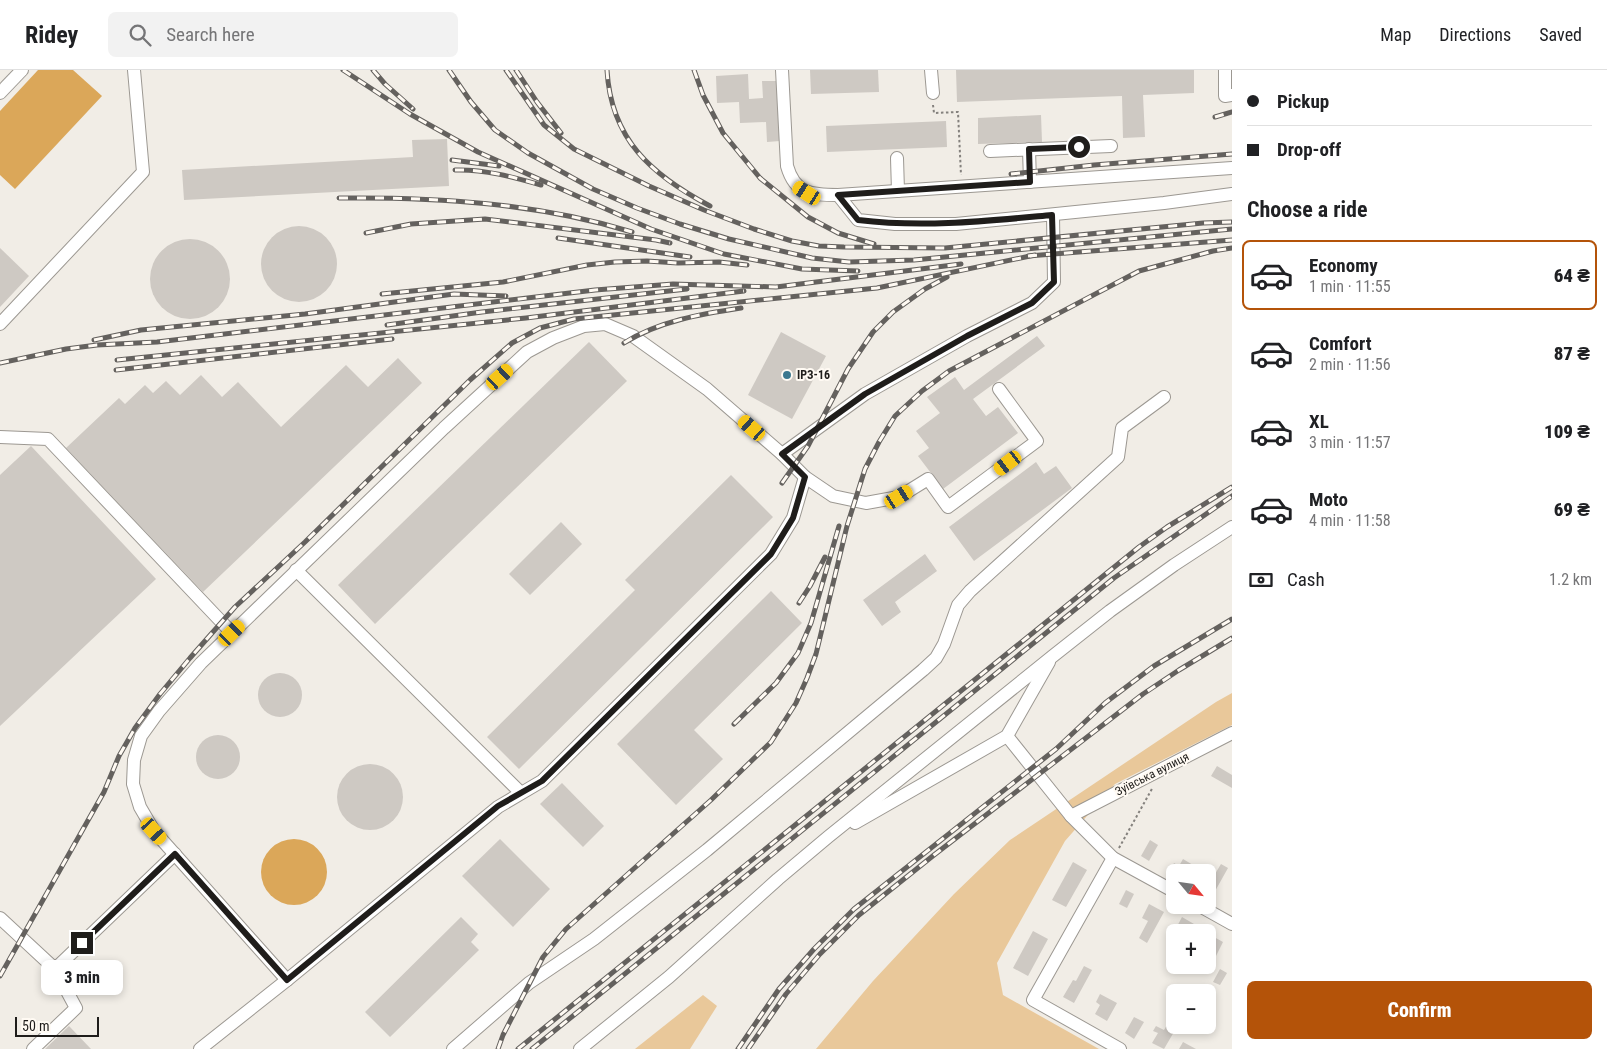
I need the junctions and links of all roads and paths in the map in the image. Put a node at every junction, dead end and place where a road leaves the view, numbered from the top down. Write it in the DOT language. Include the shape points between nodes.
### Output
graph roads {
  1 [pos="22,70"];
  2 [pos="134,70"];
  3 [pos="782,70"];
  4 [pos="932,70"];
  5 [pos="1225,70"];
  6 [pos="0,93"];
  7 [pos="932,93"];
  8 [pos="1232,95"];
  9 [pos="934,113"];
  10 [pos="1112,146"];
  11 [pos="1029,149"];
  12 [pos="990,150"];
  13 [pos="897,158"];
  14 [pos="1232,168"];
  15 [pos="1030,182"];
  16 [pos="962,187"];
  17 [pos="898,191"];
  18 [pos="1232,194"];
  19 [pos="838,195"];
  20 [pos="1052,215"];
  21 [pos="0,324"];
  22 [pos="998,389"];
  23 [pos="1164,397"];
  24 [pos="0,437"];
  25 [pos="782,454"];
  26 [pos="805,477"];
  27 [pos="1232,527"];
  28 [pos="296,570"];
  29 [pos="232,633"];
  30 [pos="1052,656"];
  31 [pos="1232,733"];
  32 [pos="1007,736"];
  33 [pos="1155,784"];
  34 [pos="521,793"];
  35 [pos="1071,816"];
  36 [pos="828,837"];
  37 [pos="175,854"];
  38 [pos="1113,858"];
  39 [pos="1166,887"];
  40 [pos="1214,914"];
  41 [pos="0,918"];
  42 [pos="1232,924"];
  43 [pos="55,969"];
  44 [pos="287,980"];
  45 [pos="33,1049"];
  46 [pos="200,1049"];
  47 [pos="453,1049"];
  48 [pos="580,1049"];
  49 [pos="1120,1049"];
  1 -- 6 [label="street"];
  2 -- 21 [label="street" via="143,172"];
  3 -- 19 [label="street" via="790,177 807,193"];
  4 -- 7 [label="street"];
  5 -- 8 [label="street" via="1225,96"];
  9 -- 16 [label="path" via="958,112"];
  10 -- 11 [label="street"];
  11 -- 12 [label="street"];
  11 -- 15 [label="street"];
  13 -- 17 [label="street"];
  14 -- 15 [label="street"];
  15 -- 16 [label="street"];
  16 -- 17 [label="street"];
  17 -- 19 [label="street"];
  18 -- 20 [label="street"];
  19 -- 20 [label="street" via="858,220 895,224 956,224"];
  20 -- 25 [label="street" via="1054,282 1032,303 865,394"];
  22 -- 26 [label="street" via="1037,441 948,507 928,479 899,497 866,503 833,496"];
  23 -- 47 [label="street" via="1122,428 1118,457 970,591 958,605 936,658 923,670 707,850 594,939 529,982"];
  24 -- 29 [label="street" via="48,439"];
  25 -- 26 [label="street"];
  25 -- 28 [label="street" via="707,389 633,336 605,324 584,326 528,352"];
  26 -- 34 [label="street" via="793,518 771,554 542,781"];
  27 -- 30 [label="street" via="1174,565"];
  28 -- 29 [label="street"];
  28 -- 34 [label="street"];
  29 -- 37 [label="street" via="159,711 141,736 134,760 132,784 140,807 154,831"];
  30 -- 32 [label="street"];
  30 -- 36 [label="street"];
  31 -- 35 [label="street, Зуївська вулиця"];
  32 -- 35 [label="street"];
  32 -- 36 [label="street"];
  33 -- 38 [label="path"];
  34 -- 44 [label="street" via="498,806"];
  35 -- 38 [label="street"];
  36 -- 48 [label="street" via="669,978"];
  37 -- 43 [label="street"];
  37 -- 44 [label="street"];
  38 -- 39 [label="street"];
  38 -- 49 [label="street" via="1034,1000"];
  40 -- 42 [label="street"];
  41 -- 43 [label="street"];
  43 -- 45 [label="street" via="76,1008"];
  44 -- 46 [label="street"];
}
